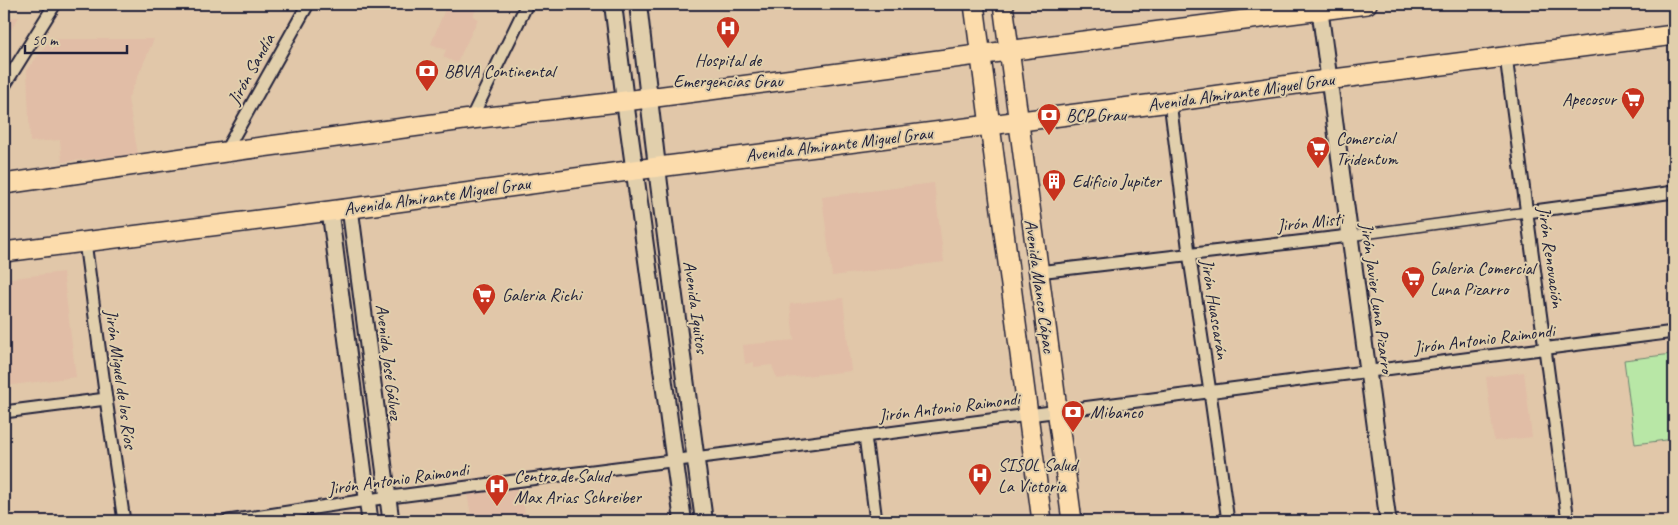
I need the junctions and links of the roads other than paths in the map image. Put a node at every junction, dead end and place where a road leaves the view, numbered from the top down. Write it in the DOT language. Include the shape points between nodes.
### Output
graph roads {
  1 [pos="56,4"];
  2 [pos="308,4"];
  3 [pos="527,4"];
  4 [pos="613,4"];
  5 [pos="638,4"];
  6 [pos="974,4"];
  7 [pos="1003,4"];
  8 [pos="1368,4"];
  9 [pos="1320,10"];
  10 [pos="1674,35"];
  11 [pos="1009,54"];
  12 [pos="981,57"];
  13 [pos="1506,57"];
  14 [pos="1327,74"];
  15 [pos="4,86"];
  16 [pos="649,101"];
  17 [pos="1170,102"];
  18 [pos="625,104"];
  19 [pos="1017,113"];
  20 [pos="989,117"];
  21 [pos="471,119"];
  22 [pos="226,152"];
  23 [pos="657,162"];
  24 [pos="634,165"];
  25 [pos="4,184"];
  26 [pos="1674,192"];
  27 [pos="350,208"];
  28 [pos="330,211"];
  29 [pos="1527,212"];
  30 [pos="1349,236"];
  31 [pos="85,242"];
  32 [pos="4,252"];
  33 [pos="1189,253"];
  34 [pos="1038,272"];
  35 [pos="1674,332"];
  36 [pos="1546,348"];
  37 [pos="1368,371"];
  38 [pos="1210,392"];
  39 [pos="106,398"];
  40 [pos="1058,411"];
  41 [pos="4,412"];
  42 [pos="1027,415"];
  43 [pos="866,436"];
  44 [pos="696,458"];
  45 [pos="675,460"];
  46 [pos="387,497"];
  47 [pos="368,500"];
  48 [pos="124,521"];
  49 [pos="228,521"];
  50 [pos="370,521"];
  51 [pos="391,521"];
  52 [pos="683,521"];
  53 [pos="704,521"];
  54 [pos="876,521"];
  55 [pos="1042,521"];
  56 [pos="1072,521"];
  57 [pos="1228,521"];
  58 [pos="1388,521"];
  59 [pos="1568,521"];
  1 -- 15 [label="street"];
  2 -- 22 [label="street, Jirón Sandía"];
  3 -- 21 [label="street"];
  4 -- 18 [label="main road"];
  5 -- 16 [label="main road, Avenida Iquitos"];
  6 -- 12 [label="main road, Avenida Manco Cápac"];
  7 -- 11 [label="main road, Avenida Manco Cápac"];
  8 -- 9 [label="main road"];
  9 -- 11 [label="main road"];
  9 -- 14 [label="street, Jirón Javier Luna Pizarro"];
  10 -- 13 [label="main road, Avenida Almirante Miguel Grau"];
  11 -- 12 [label="main road"];
  11 -- 19 [label="main road, Avenida Manco Cápac"];
  12 -- 16 [label="main road"];
  12 -- 20 [label="main road, Avenida Manco Cápac"];
  13 -- 14 [label="main road, Avenida Almirante Miguel Grau"];
  13 -- 29 [label="street, Jirón Renovación"];
  14 -- 17 [label="main road, Avenida Almirante Miguel Grau"];
  14 -- 30 [label="street, Jirón Javier Luna Pizarro"];
  16 -- 18 [label="main road"];
  16 -- 23 [label="main road, Avenida Iquitos"];
  17 -- 19 [label="main road, Avenida Almirante Miguel Grau"];
  17 -- 33 [label="street, Jirón Huascarán"];
  18 -- 21 [label="main road"];
  18 -- 24 [label="main road"];
  19 -- 20 [label="main road, Avenida Almirante Miguel Grau"];
  19 -- 34 [label="main road, Avenida Manco Cápac"];
  20 -- 23 [label="main road, Avenida Almirante Miguel Grau"];
  20 -- 42 [label="main road, Avenida Manco Cápac"];
  21 -- 22 [label="main road"];
  22 -- 25 [label="main road"];
  23 -- 24 [label="main road, Avenida Almirante Miguel Grau"];
  23 -- 44 [label="main road, Avenida Iquitos"];
  24 -- 27 [label="main road, Avenida Almirante Miguel Grau"];
  24 -- 45 [label="main road"];
  26 -- 29 [label="street, Jirón Misti"];
  27 -- 28 [label="main road, Avenida Almirante Miguel Grau"];
  27 -- 46 [label="street, Avenida José Gálvez"];
  28 -- 31 [label="main road, Avenida Almirante Miguel Grau"];
  28 -- 47 [label="street"];
  29 -- 30 [label="street, Jirón Misti"];
  29 -- 36 [label="street, Jirón Renovación"];
  30 -- 33 [label="street, Jirón Misti"];
  30 -- 37 [label="street, Jirón Javier Luna Pizarro"];
  31 -- 32 [label="main road, Avenida Almirante Miguel Grau"];
  31 -- 39 [label="street, Jirón Miguel de los Ríos"];
  33 -- 34 [label="street, Jirón Misti"];
  33 -- 38 [label="street, Jirón Huascarán"];
  34 -- 40 [label="main road, Avenida Manco Cápac"];
  35 -- 36 [label="street, Jirón Antonio Raimondi"];
  36 -- 37 [label="street, Jirón Antonio Raimondi"];
  36 -- 59 [label="street, Jirón Renovación"];
  37 -- 38 [label="street, Jirón Antonio Raimondi"];
  37 -- 58 [label="street, Jirón Javier Luna Pizarro"];
  38 -- 40 [label="street, Jirón Antonio Raimondi"];
  38 -- 57 [label="street, Jirón Huascarán"];
  39 -- 41 [label="street"];
  39 -- 48 [label="street, Jirón Miguel de los Ríos"];
  40 -- 42 [label="street, Jirón Antonio Raimondi"];
  40 -- 56 [label="main road, Avenida Manco Cápac"];
  42 -- 43 [label="street, Jirón Antonio Raimondi"];
  42 -- 55 [label="main road, Avenida Manco Cápac"];
  43 -- 44 [label="street, Jirón Antonio Raimondi"];
  43 -- 54 [label="street"];
  44 -- 45 [label="street, Jirón Antonio Raimondi"];
  44 -- 53 [label="main road, Avenida Iquitos"];
  45 -- 46 [label="street, Jirón Antonio Raimondi"];
  45 -- 52 [label="main road"];
  46 -- 47 [label="street, Jirón Antonio Raimondi"];
  46 -- 51 [label="street, Avenida José Gálvez"];
  47 -- 49 [label="street, Jirón Antonio Raimondi"];
  47 -- 50 [label="street"];
}
